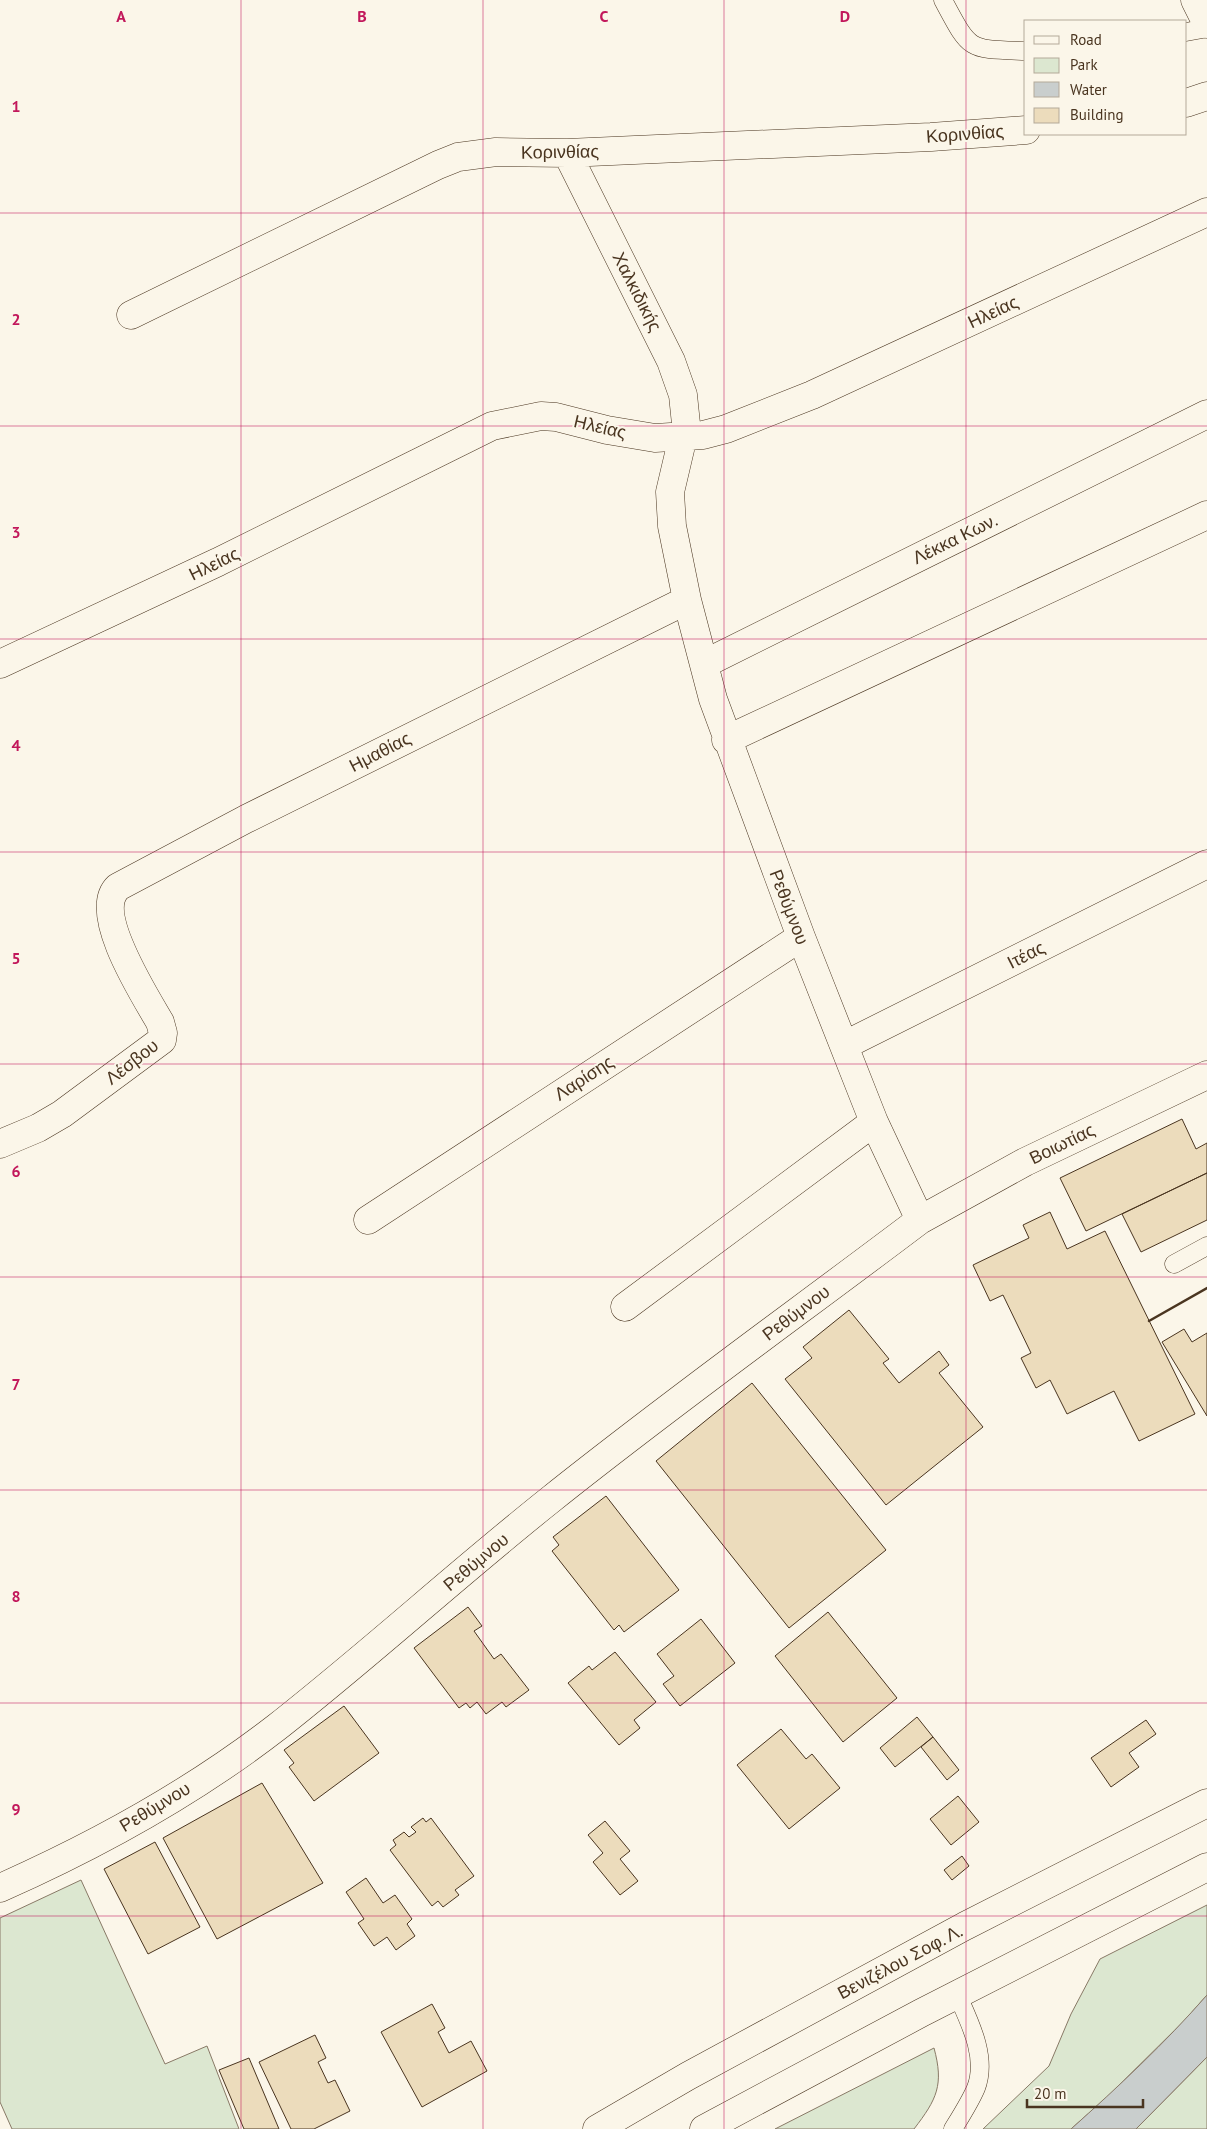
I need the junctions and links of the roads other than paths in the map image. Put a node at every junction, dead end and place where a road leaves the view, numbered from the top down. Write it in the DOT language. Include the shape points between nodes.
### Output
graph roads {
  1 [pos="943,0"];
  2 [pos="1195,0"];
  3 [pos="1207,24"];
  4 [pos="1207,28"];
  5 [pos="1187,32"];
  6 [pos="1024,51"];
  7 [pos="1207,96"];
  8 [pos="1187,103"];
  9 [pos="1024,130"];
  10 [pos="567,153"];
  11 [pos="1207,212"];
  12 [pos="131,315"];
  13 [pos="1207,414"];
  14 [pos="684,437"];
  15 [pos="1207,514"];
  16 [pos="687,600"];
  17 [pos="0,664"];
  18 [pos="704,664"];
  19 [pos="726,740"];
  20 [pos="1207,864"];
  21 [pos="115,932"];
  22 [pos="800,937"];
  23 [pos="845,1045"];
  24 [pos="1207,1075"];
  25 [pos="874,1122"];
  26 [pos="0,1144"];
  27 [pos="368,1220"];
  28 [pos="920,1220"];
  29 [pos="1207,1246"];
  30 [pos="1174,1264"];
  31 [pos="625,1307"];
  32 [pos="1207,1804"];
  33 [pos="1207,1867"];
  34 [pos="0,1888"];
  35 [pos="957,1994"];
  36 [pos="597,2129"];
  37 [pos="704,2129"];
  38 [pos="953,2129"];
  1 -- 6 [label="lane" via="963,38 976,48"];
  2 -- 3 [label="street"];
  4 -- 5 [label="lane"];
  7 -- 8 [label="street"];
  9 -- 10 [label="street, Κορινθίας"];
  10 -- 12 [label="street, Κορινθίας" via="496,152 458,157"];
  10 -- 14 [label="street, Χαλκιδικής" via="671,361 683,395"];
  11 -- 14 [label="street, Ηλείας" via="812,395 726,429"];
  13 -- 18 [label="street, Λέκκα Κων."];
  14 -- 16 [label="street, Ρεθύμνου" via="673,476 670,506"];
  14 -- 17 [label="street, Ηλείας" via="639,436 556,417 517,419 492,426 218,562"];
  15 -- 19 [label="street"];
  16 -- 18 [label="street, Ρεθύμνου"];
  16 -- 21 [label="street, Ημαθίας" via="246,819 125,883 114,891 110,899"];
  18 -- 19 [label="street, Ρεθύμνου"];
  19 -- 22 [label="street, Ρεθύμνου"];
  20 -- 23 [label="street, Ιτέας"];
  21 -- 26 [label="street, Λέσβου" via="160,1022 163,1033 160,1044 62,1114"];
  22 -- 23 [label="street, Ρεθύμνου"];
  22 -- 27 [label="street, Λαρίσης"];
  23 -- 25 [label="street, Ρεθύμνου"];
  24 -- 28 [label="street, Βοιωτίας" via="1025,1162"];
  25 -- 28 [label="street, Ρεθύμνου"];
  25 -- 31 [label="street"];
  28 -- 34 [label="street, Ρεθύμνου" via="548,1501 402,1626 261,1738 149,1813"];
  29 -- 30 [label="lane"];
  32 -- 36 [label="street, Βενιζέλου Σοφ. Λ." via="965,1926"];
  33 -- 35 [label="street"];
  35 -- 37 [label="street"];
  35 -- 38 [label="lane" via="973,2033 979,2070 976,2086"];
}
